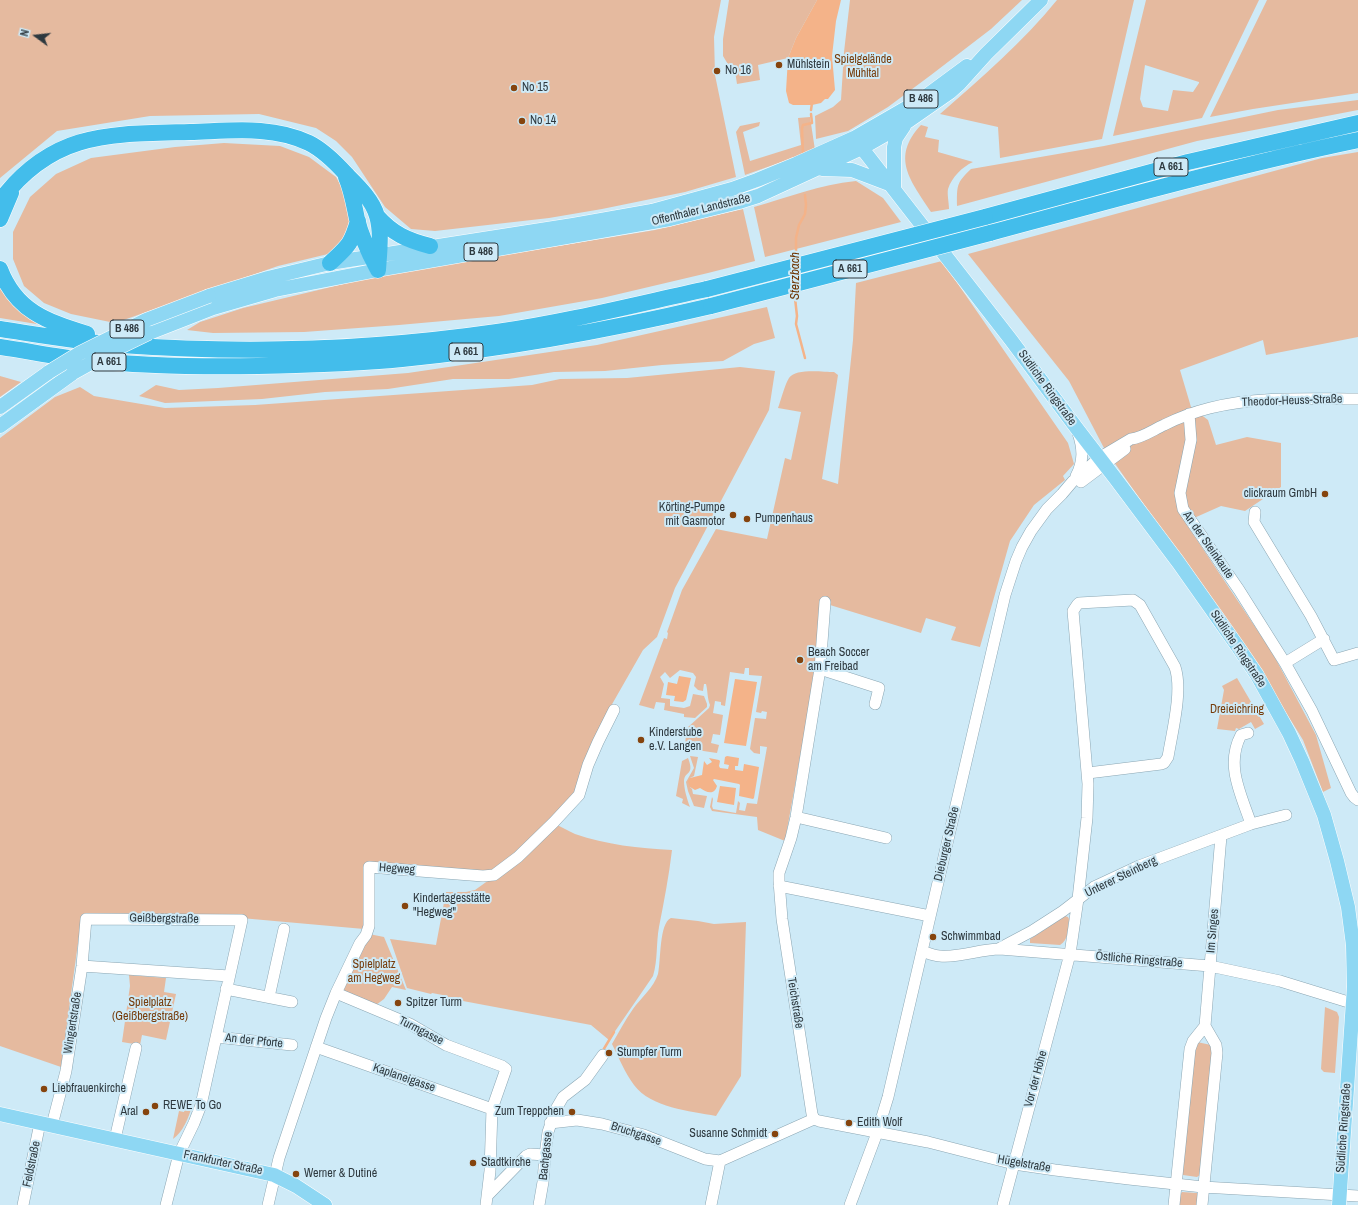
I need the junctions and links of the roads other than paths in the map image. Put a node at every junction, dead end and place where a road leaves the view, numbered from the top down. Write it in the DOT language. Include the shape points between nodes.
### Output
graph roads {
  1 [pos="1041,0"];
  2 [pos="986,54"];
  3 [pos="1358,123"];
  4 [pos="904,124"];
  5 [pos="1358,140"];
  6 [pos="858,143"];
  7 [pos="820,169"];
  8 [pos="343,171"];
  9 [pos="19,179"];
  10 [pos="892,186"];
  11 [pos="0,201"];
  12 [pos="377,216"];
  13 [pos="0,219"];
  14 [pos="358,221"];
  15 [pos="430,246"];
  16 [pos="375,260"];
  17 [pos="330,263"];
  18 [pos="0,269"];
  19 [pos="211,302"];
  20 [pos="0,329"];
  21 [pos="121,345"];
  22 [pos="0,347"];
  23 [pos="1358,399"];
  24 [pos="0,407"];
  25 [pos="1189,414"];
  26 [pos="0,426"];
  27 [pos="1078,430"];
  28 [pos="1102,461"];
  29 [pos="1073,481"];
  30 [pos="1062,494"];
  31 [pos="1255,512"];
  32 [pos="825,602"];
  33 [pos="1324,639"];
  34 [pos="1358,653"];
  35 [pos="1285,663"];
  36 [pos="820,669"];
  37 [pos="875,704"];
  38 [pos="614,710"];
  39 [pos="1248,733"];
  40 [pos="1088,772"];
  41 [pos="1358,800"];
  42 [pos="1286,815"];
  43 [pos="796,817"];
  44 [pos="1251,824"];
  45 [pos="1221,836"];
  46 [pos="886,838"];
  47 [pos="779,886"];
  48 [pos="1078,900"];
  49 [pos="930,916"];
  50 [pos="86,919"];
  51 [pos="242,920"];
  52 [pos="284,929"];
  53 [pos="1000,949"];
  54 [pos="922,951"];
  55 [pos="1070,954"];
  56 [pos="82,966"];
  57 [pos="1210,966"];
  58 [pos="229,976"];
  59 [pos="226,989"];
  60 [pos="336,993"];
  61 [pos="269,997"];
  62 [pos="292,1002"];
  63 [pos="1356,1004"];
  64 [pos="1205,1026"];
  65 [pos="216,1037"];
  66 [pos="292,1045"];
  67 [pos="316,1047"];
  68 [pos="136,1048"];
  69 [pos="604,1055"];
  70 [pos="492,1109"];
  71 [pos="0,1114"];
  72 [pos="814,1119"];
  73 [pos="550,1123"];
  74 [pos="46,1124"];
  75 [pos="878,1133"];
  76 [pos="115,1139"];
  77 [pos="179,1154"];
  78 [pos="542,1155"];
  79 [pos="720,1161"];
  80 [pos="1014,1164"];
  81 [pos="274,1175"];
  82 [pos="1176,1184"];
  83 [pos="1203,1186"];
  84 [pos="1358,1196"];
  85 [pos="487,1200"];
  86 [pos="1339,1200"];
  87 [pos="23,1205"];
  88 [pos="166,1205"];
  89 [pos="268,1205"];
  90 [pos="325,1205"];
  91 [pos="539,1205"];
  92 [pos="712,1205"];
  93 [pos="850,1205"];
  94 [pos="1003,1205"];
  95 [pos="1174,1205"];
  96 [pos="1202,1205"];
  1 -- 2 [label="main road, Offenthaler Landstraße / B 486"];
  2 -- 4 [label="main road, Offenthaler Landstraße / B 486" via="950,92"];
  2 -- 6 [label="main road, Offenthaler Landstraße / B 486"];
  3 -- 21 [label="highway, A 661, bridge" via="1188,162 707,289 497,332 399,343 303,349 220,350"];
  4 -- 6 [label="main road, Offenthaler Landstraße / B 486"];
  4 -- 10 [label="main road" via="894,147"];
  5 -- 22 [label="highway, A 661, bridge" via="1196,178 711,306 614,327 494,348 400,360 218,367 84,360"];
  6 -- 7 [label="main road, Offenthaler Landstraße / B 486"];
  6 -- 10 [label="main road, Südliche Ringstraße"];
  6 -- 15 [label="main road, Offenthaler Landstraße / B 486" via="732,189 652,211"];
  7 -- 10 [label="main road" via="852,170"];
  7 -- 16 [label="main road, Offenthaler Landstraße / B 486" via="758,196 670,219"];
  8 -- 9 [label="highway" via="323,152 300,139 269,132 244,131 118,135 84,140 50,154"];
  8 -- 12 [label="highway" via="364,193"];
  8 -- 14 [label="highway" via="350,186"];
  9 -- 11 [label="highway"];
  9 -- 13 [label="highway"];
  10 -- 27 [label="main road, Südliche Ringstraße"];
  12 -- 15 [label="highway" via="392,232"];
  12 -- 16 [label="highway" via="379,235"];
  14 -- 16 [label="highway"];
  14 -- 17 [label="highway" via="349,245"];
  15 -- 16 [label="main road, Offenthaler Landstraße / B 486"];
  16 -- 17 [label="main road, B 486"];
  16 -- 19 [label="main road, B 486" via="275,290"];
  17 -- 19 [label="main road, B 486" via="268,278"];
  18 -- 21 [label="highway" via="12,293 35,314 69,329"];
  19 -- 24 [label="main road, B 486, bridge" via="146,320 86,349"];
  19 -- 26 [label="main road, B 486, bridge" via="116,348 73,373"];
  20 -- 21 [label="highway, A 661"];
  23 -- 25 [label="street, Theodor-Heuss-Straße" via="1258,400"];
  25 -- 28 [label="street, Theodor-Heuss-Straße" via="1131,439"];
  25 -- 35 [label="street, An der Steinkaute" via="1191,440 1180,493 1183,510 1239,590"];
  27 -- 28 [label="main road, Südliche Ringstraße"];
  27 -- 29 [label="street" via="1082,460"];
  28 -- 29 [label="street, Dieburger Straße"];
  28 -- 30 [label="street, Dieburger Straße" via="1081,483"];
  28 -- 63 [label="main road, Südliche Ringstraße" via="1238,647 1272,702 1299,754 1324,814 1342,882 1353,945"];
  29 -- 30 [label="street, Dieburger Straße"];
  30 -- 49 [label="street, Dieburger Straße" via="1031,531 1011,575"];
  31 -- 33 [label="street" via="1254,522"];
  32 -- 36 [label="street, Teichstraße"];
  33 -- 34 [label="street" via="1334,660"];
  33 -- 35 [label="street"];
  35 -- 41 [label="street, An der Steinkaute" via="1351,793"];
  36 -- 37 [label="street" via="879,688"];
  36 -- 43 [label="street, Teichstraße"];
  38 -- 60 [label="street, Hegweg" via="595,748 578,795 524,851 494,874 483,876 369,867 369,926"];
  39 -- 44 [label="street" via="1241,735 1233,764"];
  40 -- 40 [label="street" via="1073,612 1079,603 1133,600 1140,605 1175,667 1178,677 1168,757 1161,764"];
  40 -- 48 [label="street"];
  42 -- 44 [label="street, Unterer Steinberg"];
  43 -- 46 [label="street"];
  43 -- 47 [label="street, Teichstraße" via="779,873"];
  44 -- 45 [label="street, Unterer Steinberg"];
  45 -- 48 [label="street, Unterer Steinberg" via="1139,866 1094,888"];
  45 -- 57 [label="street, Im Singes"];
  47 -- 49 [label="street"];
  47 -- 72 [label="street, Teichstraße"];
  48 -- 53 [label="street, Unterer Steinberg"];
  48 -- 55 [label="street"];
  49 -- 54 [label="street, Dieburger Straße"];
  50 -- 51 [label="street, Geißbergstraße"];
  50 -- 56 [label="street, Wingertstraße"];
  51 -- 58 [label="street, An der Pforte"];
  52 -- 61 [label="street"];
  53 -- 54 [label="street, Östliche Ringstraße" via="948,956 937,956"];
  53 -- 55 [label="street, Östliche Ringstraße"];
  54 -- 75 [label="street, Dieburger Straße"];
  55 -- 57 [label="street, Östliche Ringstraße"];
  55 -- 80 [label="street, Vor der Höhe"];
  56 -- 58 [label="street"];
  56 -- 74 [label="street, Wingertstraße" via="66,1071"];
  57 -- 63 [label="street, Östliche Ringstraße" via="1280,981"];
  57 -- 64 [label="street, Im Singes"];
  58 -- 59 [label="street, An der Pforte"];
  59 -- 61 [label="street"];
  59 -- 65 [label="street, An der Pforte"];
  60 -- 67 [label="street, Hegweg"];
  60 -- 70 [label="street, Turmgasse" via="410,1024 446,1045 502,1066 506,1069"];
  61 -- 62 [label="street"];
  63 -- 86 [label="main road, Südliche Ringstraße"];
  64 -- 82 [label="street" via="1190,1049"];
  64 -- 83 [label="street" via="1216,1045 1217,1053"];
  65 -- 66 [label="street, An der Pforte"];
  65 -- 77 [label="street, An der Pforte" via="199,1112"];
  67 -- 70 [label="street, Kaplaneigasse"];
  67 -- 81 [label="street, Hegweg"];
  68 -- 76 [label="street"];
  69 -- 73 [label="street, Bachgasse" via="585,1080 563,1097"];
  70 -- 85 [label="street"];
  71 -- 74 [label="main road, Frankfurter Straße"];
  72 -- 75 [label="street, Hügelstraße"];
  72 -- 79 [label="street"];
  73 -- 78 [label="street, Bachgasse"];
  73 -- 79 [label="street, Bruchgasse" via="577,1120 602,1124 644,1135 705,1159"];
  74 -- 76 [label="main road, Frankfurter Straße"];
  74 -- 87 [label="street, Feldstraße"];
  75 -- 80 [label="street, Hügelstraße" via="928,1142"];
  75 -- 93 [label="street, Dieburger Straße"];
  76 -- 77 [label="main road, Frankfurter Straße"];
  77 -- 81 [label="main road, Frankfurter Straße"];
  77 -- 88 [label="street, An der Pforte"];
  78 -- 85 [label="street" via="526,1156"];
  78 -- 91 [label="street, Bachgasse" via="544,1178"];
  79 -- 92 [label="street"];
  80 -- 82 [label="street, Hügelstraße"];
  80 -- 94 [label="street, Vor der Höhe"];
  81 -- 89 [label="street, Hegweg"];
  81 -- 90 [label="main road, Frankfurter Straße"];
  82 -- 83 [label="street, Hügelstraße"];
  82 -- 95 [label="street"];
  83 -- 86 [label="street, Hügelstraße"];
  83 -- 96 [label="street"];
  84 -- 86 [label="street, Hügelstraße"];
}
